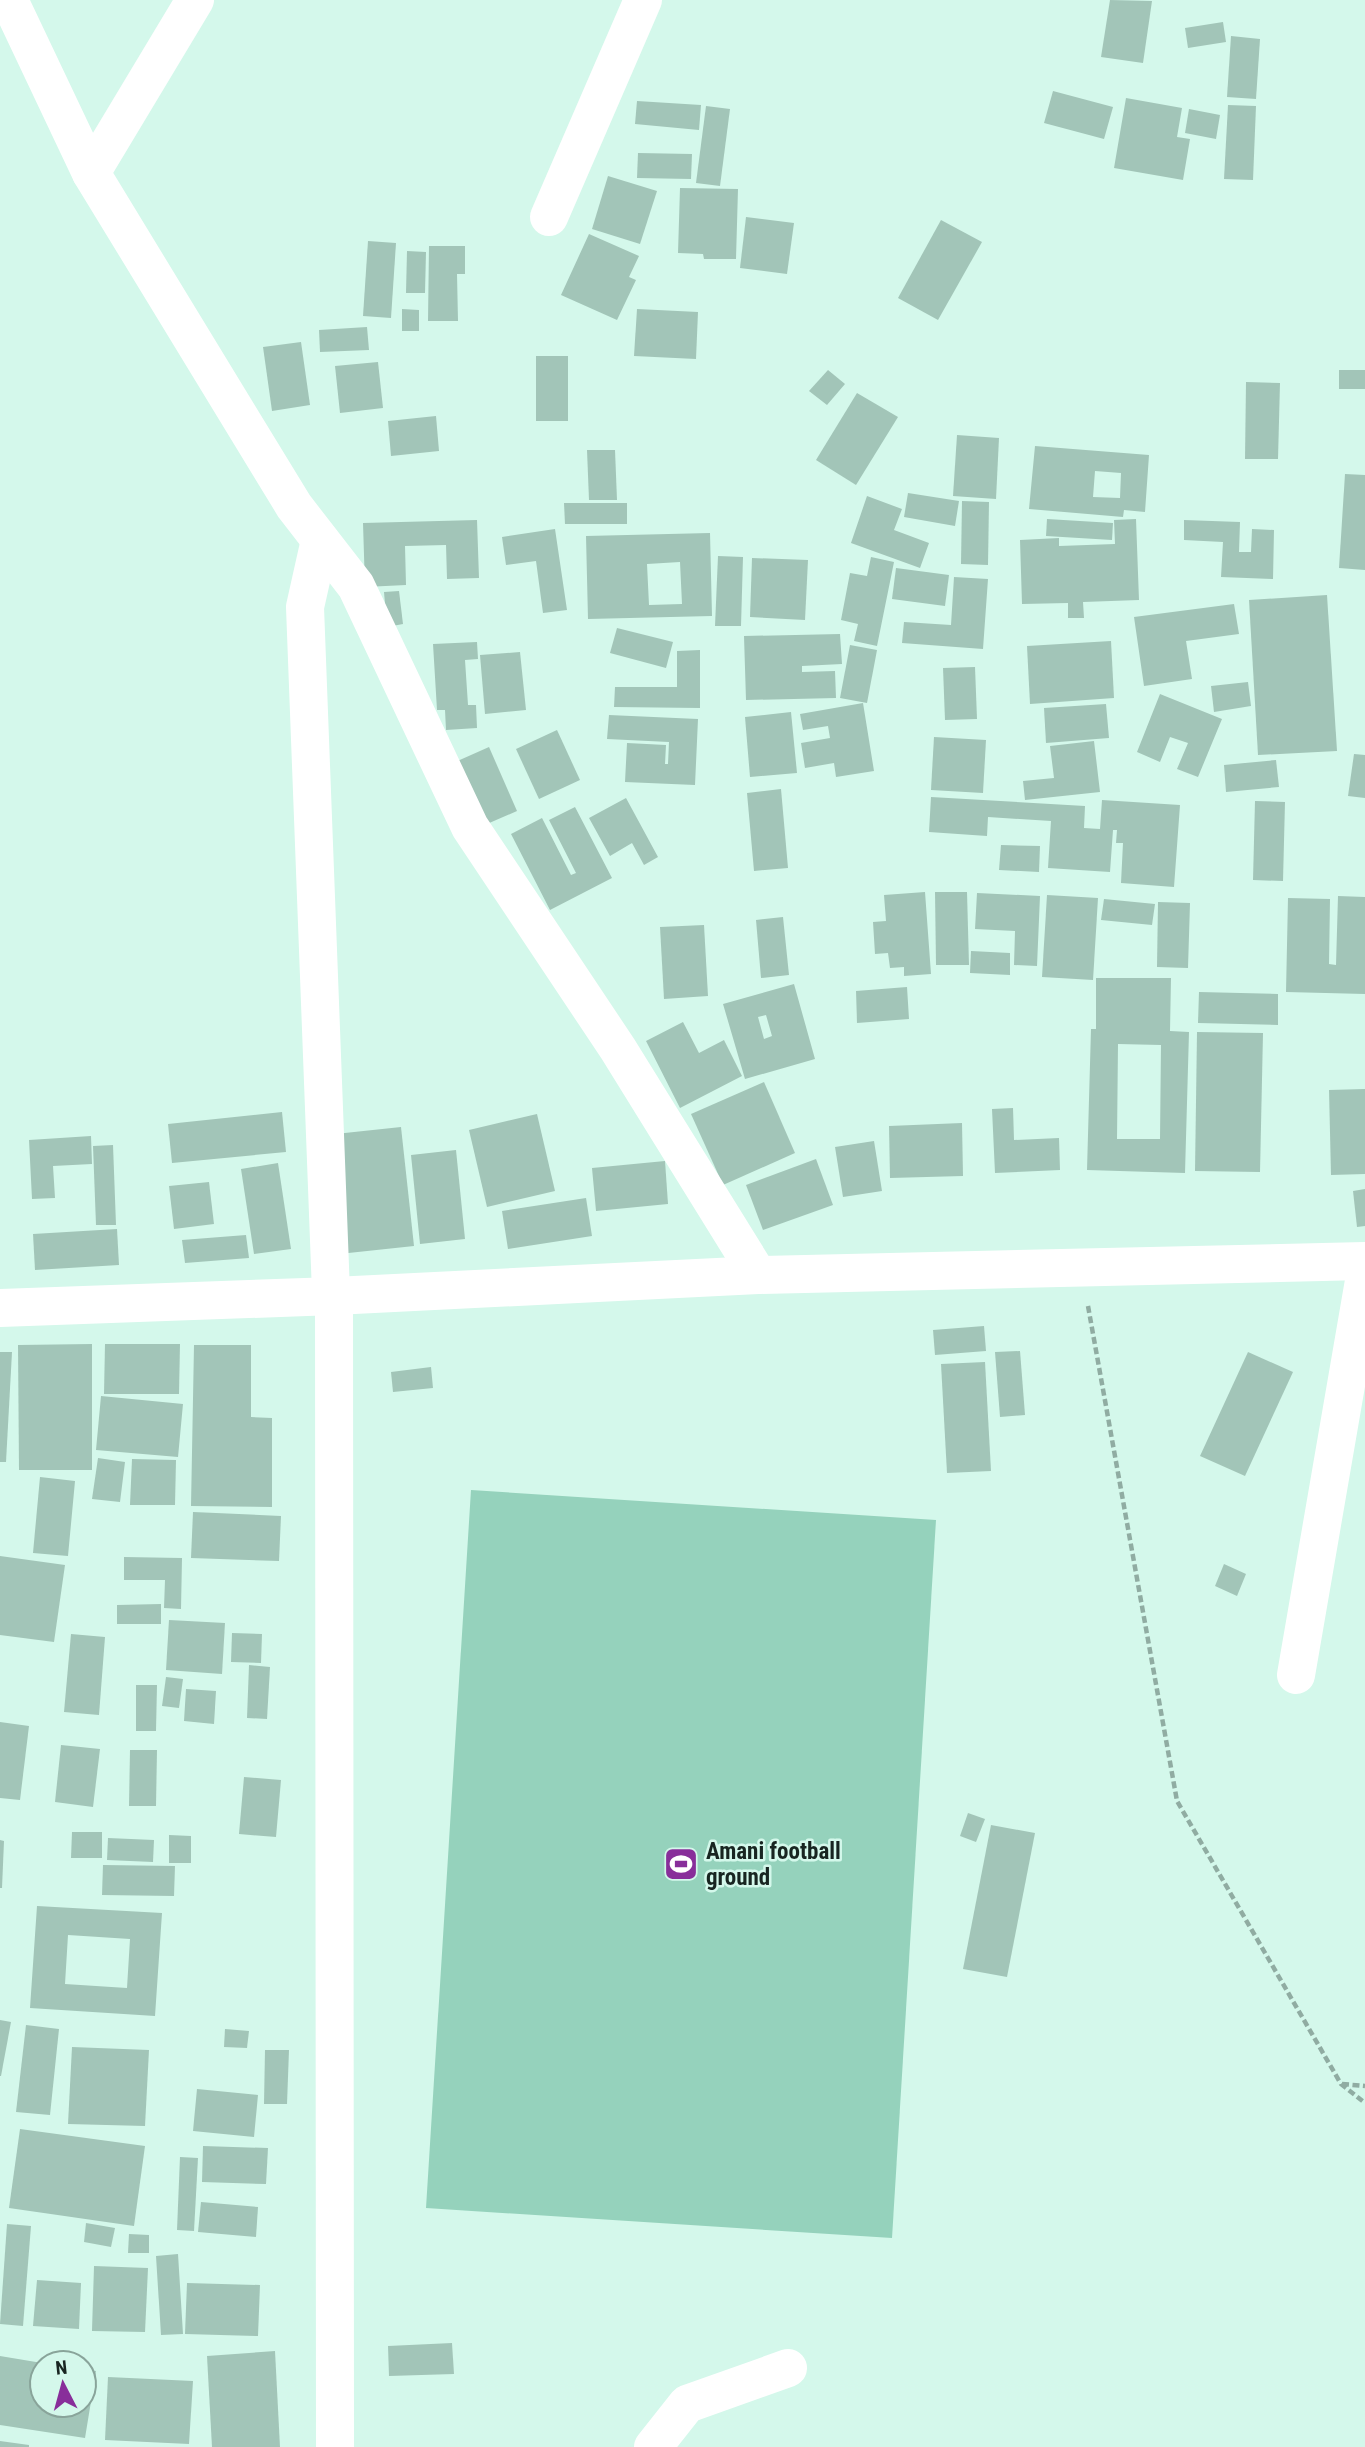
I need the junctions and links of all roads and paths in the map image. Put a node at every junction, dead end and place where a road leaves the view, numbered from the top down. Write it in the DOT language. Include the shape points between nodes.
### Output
graph roads {
  1 [pos="9,0"];
  2 [pos="195,0"];
  3 [pos="643,0"];
  4 [pos="91,173"];
  5 [pos="549,217"];
  6 [pos="320,540"];
  7 [pos="1365,1261"];
  8 [pos="1081,1268"];
  9 [pos="758,1275"];
  10 [pos="1365,1275"];
  11 [pos="334,1296"];
  12 [pos="0,1308"];
  13 [pos="1296,1675"];
  14 [pos="1341,2084"];
  15 [pos="1365,2086"];
  16 [pos="1365,2103"];
  17 [pos="788,2368"];
  18 [pos="335,2447"];
  19 [pos="653,2447"];
  1 -- 4 [label="street"];
  2 -- 4 [label="street"];
  3 -- 5 [label="street"];
  4 -- 6 [label="street" via="294,506"];
  6 -- 9 [label="street" via="356,586 470,827 618,1049"];
  6 -- 11 [label="street" via="305,607"];
  7 -- 8 [label="street"];
  8 -- 9 [label="street"];
  8 -- 14 [label="path" via="1177,1801"];
  9 -- 11 [label="street"];
  10 -- 13 [label="street"];
  11 -- 12 [label="street"];
  11 -- 18 [label="street"];
  14 -- 15 [label="path"];
  14 -- 16 [label="path"];
  17 -- 19 [label="street" via="687,2404"];
}
